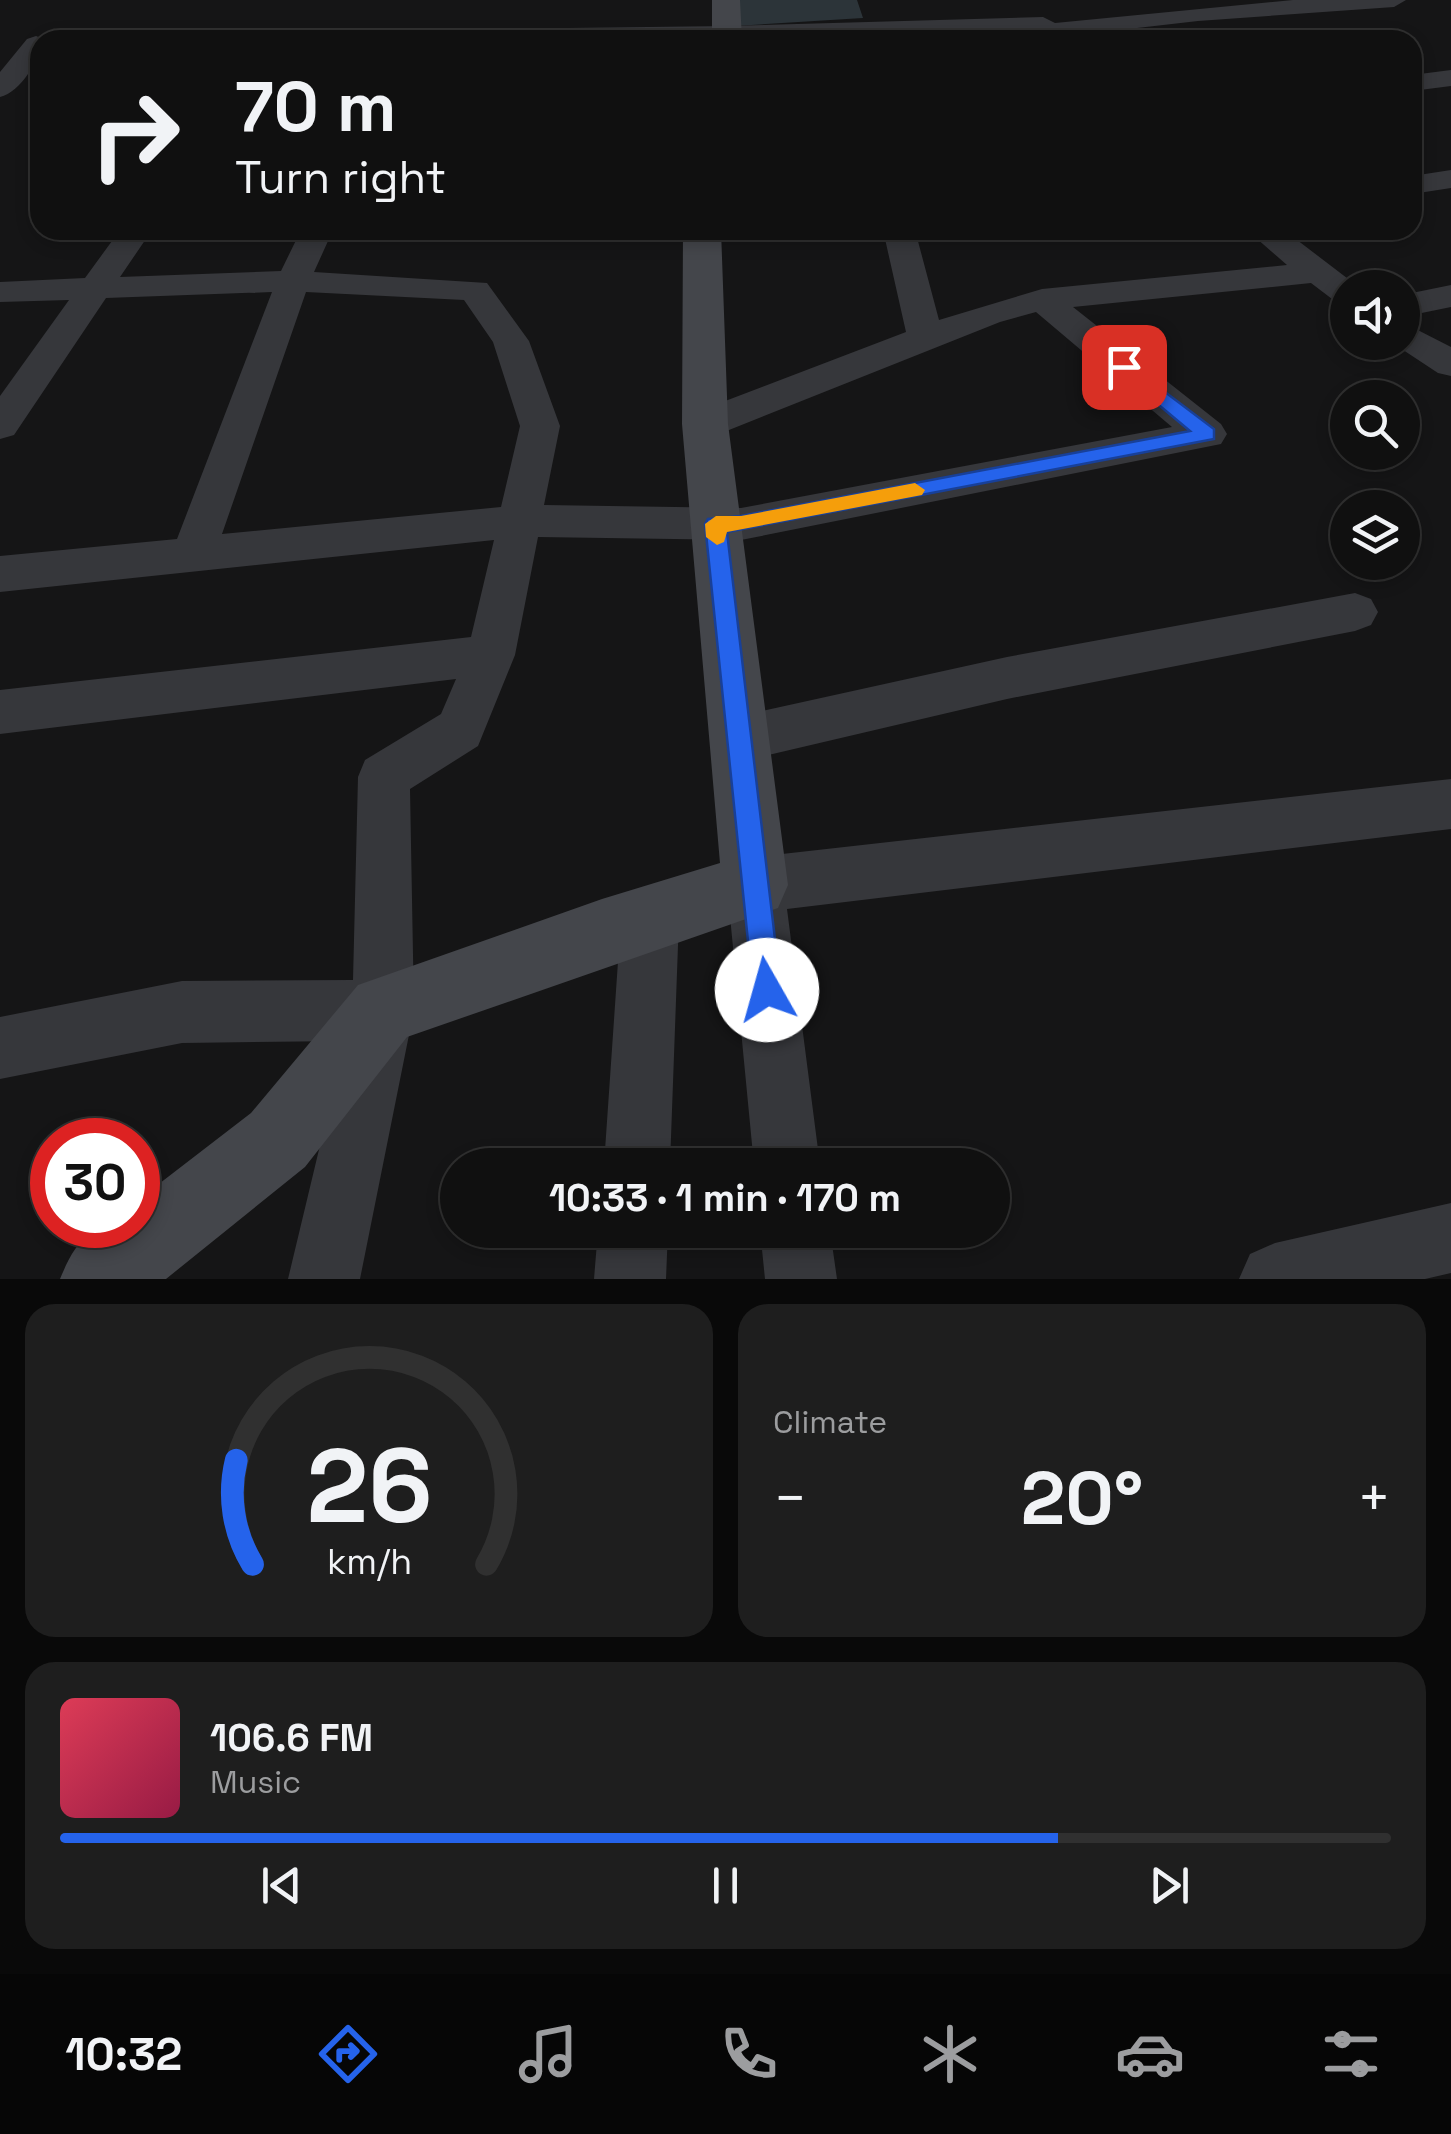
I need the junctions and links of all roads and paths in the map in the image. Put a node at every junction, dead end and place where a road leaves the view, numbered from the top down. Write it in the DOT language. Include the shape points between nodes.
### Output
graph roads {
  1 [pos="726,0"];
  2 [pos="1027,0"];
  3 [pos="1394,0"];
  4 [pos="269,13"];
  5 [pos="260,30"];
  6 [pos="728,30"];
  7 [pos="1049,30"];
  8 [pos="1066,30"];
  9 [pos="30,44"];
  10 [pos="0,45"];
  11 [pos="30,53"];
  12 [pos="1451,78"];
  13 [pos="1422,82"];
  14 [pos="0,89"];
  15 [pos="1451,179"];
  16 [pos="1422,183"];
  17 [pos="129,240"];
  18 [pos="312,240"];
  19 [pos="702,240"];
  20 [pos="902,240"];
  21 [pos="1277,240"];
  22 [pos="1317,272"];
  23 [pos="293,281"];
  24 [pos="1330,282"];
  25 [pos="96,287"];
  26 [pos="0,292"];
  27 [pos="1451,296"];
  28 [pos="1042,300"];
  29 [pos="1420,302"];
  30 [pos="926,338"];
  31 [pos="1420,344"];
  32 [pos="1451,364"];
  33 [pos="704,424"];
  34 [pos="0,425"];
  35 [pos="518,521"];
  36 [pos="716,524"];
  37 [pos="194,552"];
  38 [pos="0,574"];
  39 [pos="1355,612"];
  40 [pos="491,655"];
  41 [pos="0,712"];
  42 [pos="739,739"];
  43 [pos="1451,804"];
  44 [pos="755,885"];
  45 [pos="650,918"];
  46 [pos="383,1010"];
  47 [pos="0,1048"];
  48 [pos="638,1148"];
  49 [pos="786,1148"];
  50 [pos="1451,1238"];
  51 [pos="632,1248"];
  52 [pos="797,1248"];
  53 [pos="101,1279"];
  54 [pos="324,1279"];
  55 [pos="630,1279"];
  56 [pos="801,1279"];
  57 [pos="1275,1279"];
  1 -- 6 [label="main road"];
  2 -- 7 [label="street"];
  3 -- 8 [label="street"];
  4 -- 5 [label="street"];
  9 -- 10 [label="street"];
  11 -- 14 [label="street"];
  12 -- 13 [label="street"];
  15 -- 16 [label="street"];
  17 -- 25 [label="street"];
  18 -- 23 [label="street"];
  19 -- 33 [label="main road"];
  20 -- 30 [label="street"];
  21 -- 22 [label="street"];
  22 -- 24 [label="street"];
  22 -- 28 [label="street"];
  23 -- 25 [label="street"];
  23 -- 35 [label="street" via="475,290 511,341 540,426"];
  23 -- 37 [label="street"];
  25 -- 26 [label="street"];
  25 -- 34 [label="street"];
  27 -- 29 [label="street"];
  28 -- 30 [label="street"];
  28 -- 36 [label="street" via="1207,434"];
  30 -- 33 [label="street"];
  31 -- 32 [label="street"];
  33 -- 36 [label="main road"];
  35 -- 36 [label="street"];
  35 -- 37 [label="street"];
  35 -- 40 [label="street"];
  36 -- 42 [label="main road"];
  37 -- 38 [label="street"];
  39 -- 42 [label="street" via="1007,678"];
  40 -- 41 [label="street"];
  40 -- 46 [label="street" via="460,730 384,776"];
  42 -- 44 [label="main road"];
  43 -- 44 [label="street"];
  44 -- 45 [label="main road"];
  44 -- 49 [label="street"];
  45 -- 46 [label="main road"];
  45 -- 48 [label="street"];
  46 -- 47 [label="street" via="182,1012"];
  46 -- 53 [label="main road" via="278,1140"];
  46 -- 54 [label="street"];
  50 -- 57 [label="street"];
  51 -- 55 [label="street"];
  52 -- 56 [label="street"];
}
